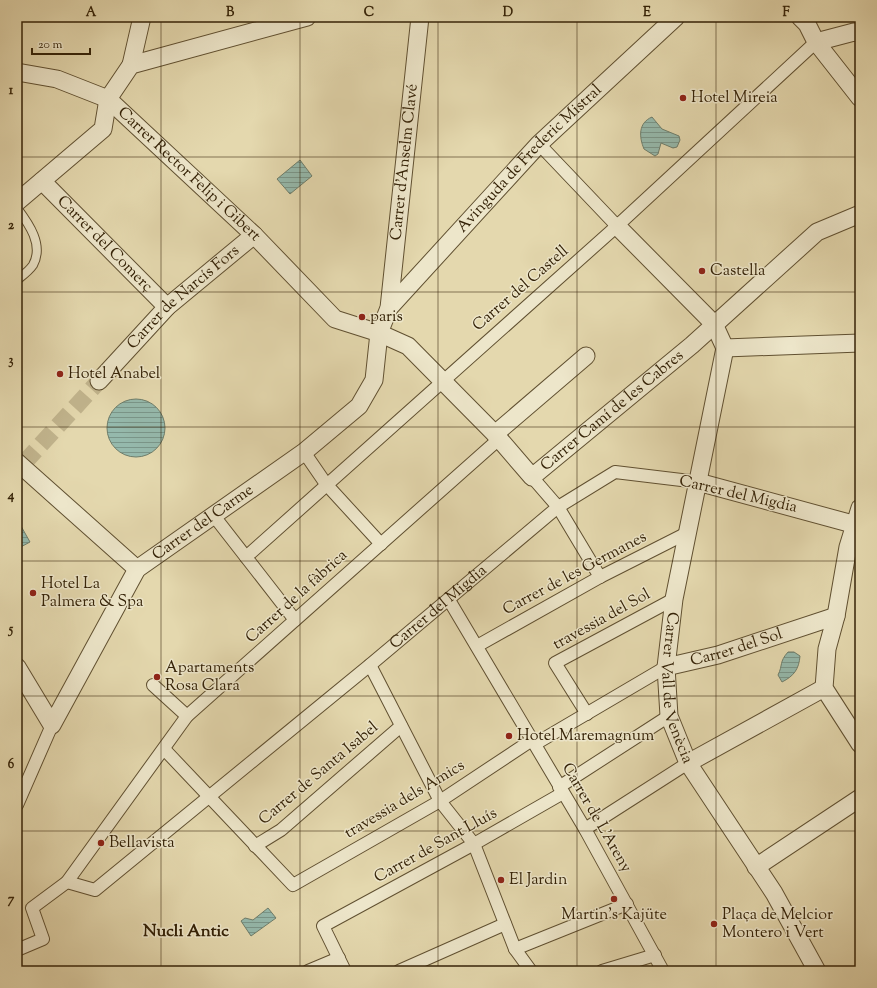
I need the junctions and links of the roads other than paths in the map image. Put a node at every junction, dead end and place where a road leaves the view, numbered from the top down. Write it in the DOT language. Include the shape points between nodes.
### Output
graph roads {
  1 [pos="142,17"];
  2 [pos="307,17"];
  3 [pos="420,17"];
  4 [pos="676,17"];
  5 [pos="800,17"];
  6 [pos="860,33"];
  7 [pos="816,42"];
  8 [pos="131,65"];
  9 [pos="17,72"];
  10 [pos="860,98"];
  11 [pos="108,99"];
  12 [pos="539,144"];
  13 [pos="42,181"];
  14 [pos="17,202"];
  15 [pos="17,208"];
  16 [pos="860,214"];
  17 [pos="617,226"];
  18 [pos="254,234"];
  19 [pos="17,280"];
  20 [pos="167,307"];
  21 [pos="389,308"];
  22 [pos="710,320"];
  23 [pos="379,332"];
  24 [pos="860,344"];
  25 [pos="725,348"];
  26 [pos="586,356"];
  27 [pos="99,381"];
  28 [pos="442,381"];
  29 [pos="497,437"];
  30 [pos="304,452"];
  31 [pos="20,466"];
  32 [pos="532,478"];
  33 [pos="698,482"];
  34 [pos="326,484"];
  35 [pos="558,507"];
  36 [pos="860,508"];
  37 [pos="214,516"];
  38 [pos="858,525"];
  39 [pos="689,532"];
  40 [pos="381,544"];
  41 [pos="246,557"];
  42 [pos="137,569"];
  43 [pos="600,577"];
  44 [pos="674,599"];
  45 [pos="449,600"];
  46 [pos="836,616"];
  47 [pos="295,620"];
  48 [pos="477,646"];
  49 [pos="370,666"];
  50 [pos="666,667"];
  51 [pos="17,668"];
  52 [pos="153,685"];
  53 [pos="824,688"];
  54 [pos="587,714"];
  55 [pos="187,716"];
  56 [pos="669,716"];
  57 [pos="52,725"];
  58 [pos="401,726"];
  59 [pos="534,742"];
  60 [pos="860,744"];
  61 [pos="164,749"];
  62 [pos="688,762"];
  63 [pos="561,790"];
  64 [pos="209,796"];
  65 [pos="860,798"];
  66 [pos="440,801"];
  67 [pos="17,805"];
  68 [pos="585,829"];
  69 [pos="474,844"];
  70 [pos="255,846"];
  71 [pos="756,867"];
  72 [pos="67,882"];
  73 [pos="626,904"];
  74 [pos="505,924"];
  75 [pos="515,949"];
  76 [pos="17,950"];
  77 [pos="655,955"];
  78 [pos="339,958"];
  79 [pos="308,971"];
  80 [pos="345,971"];
  81 [pos="399,971"];
  82 [pos="531,971"];
  83 [pos="602,971"];
  84 [pos="663,971"];
  85 [pos="817,971"];
  1 -- 8 [label="street"];
  2 -- 8 [label="street"];
  3 -- 21 [label="street, Carrer d'Anselm Clavé"];
  4 -- 12 [label="street, Avinguda de Frederic Mistral"];
  5 -- 7 [label="street" via="807,24"];
  6 -- 7 [label="street" via="854,32"];
  7 -- 10 [label="street"];
  7 -- 17 [label="street, Carrer del Castell"];
  8 -- 11 [label="street"];
  9 -- 11 [label="street, Carrer Rector Felip i Gibert" via="58,79"];
  11 -- 13 [label="street" via="103,129"];
  11 -- 18 [label="street, Carrer Rector Felip i Gibert"];
  12 -- 17 [label="street"];
  12 -- 21 [label="street, Avinguda de Frederic Mistral"];
  13 -- 14 [label="street"];
  13 -- 20 [label="street, Carrer del Comerç"];
  15 -- 19 [label="lane" via="31,227 37,256 32,266"];
  16 -- 22 [label="street, Carrer Camí de les Cabres" via="817,232 743,300"];
  17 -- 22 [label="street"];
  17 -- 28 [label="street, Carrer del Castell"];
  18 -- 20 [label="street, Carrer de Narcís Fors"];
  18 -- 23 [label="street, Carrer Rector Felip i Gibert" via="335,319"];
  20 -- 27 [label="street, Carrer de Narcís Fors"];
  21 -- 23 [label="street"];
  22 -- 25 [label="street"];
  22 -- 32 [label="street, Carrer Camí de les Cabres" via="692,345"];
  23 -- 28 [label="street" via="408,346"];
  23 -- 30 [label="street, Carrer del Carme" via="374,380 359,406"];
  24 -- 25 [label="street"];
  25 -- 33 [label="street, Carrer Vall de Venècia"];
  26 -- 29 [label="street"];
  28 -- 29 [label="street"];
  28 -- 34 [label="street, Carrer del Castell"];
  29 -- 32 [label="street"];
  29 -- 40 [label="street, Carrer de la fàbrica"];
  30 -- 34 [label="street"];
  30 -- 37 [label="street, Carrer del Carme"];
  31 -- 42 [label="street"];
  32 -- 35 [label="street"];
  33 -- 35 [label="street, Carrer del Migdia" via="615,472"];
  33 -- 38 [label="street, Carrer del Migdia"];
  33 -- 39 [label="street, Carrer Vall de Venècia"];
  34 -- 40 [label="street"];
  34 -- 41 [label="street, Carrer del Castell"];
  35 -- 43 [label="street"];
  35 -- 45 [label="street, Carrer del Migdia"];
  36 -- 38 [label="street"];
  37 -- 41 [label="street"];
  37 -- 42 [label="street, Carrer del Carme"];
  38 -- 46 [label="street" via="848,547"];
  39 -- 43 [label="street, Carrer de les Germanes"];
  39 -- 44 [label="street, Carrer Vall de Venècia"];
  40 -- 47 [label="street, Carrer de la fàbrica"];
  41 -- 47 [label="street"];
  42 -- 57 [label="street, Carrer del Carme"];
  43 -- 48 [label="street, Carrer de les Germanes"];
  44 -- 50 [label="street, Carrer Vall de Venècia"];
  44 -- 54 [label="street, travessia del Sol" via="555,663"];
  45 -- 48 [label="street, Carrer de L'Areny"];
  45 -- 49 [label="street, Carrer del Migdia"];
  46 -- 50 [label="street, Carrer del Sol" via="718,655"];
  46 -- 53 [label="street" via="827,649"];
  47 -- 55 [label="street, Carrer de la fàbrica"];
  48 -- 59 [label="street, Carrer de L'Areny"];
  49 -- 58 [label="street"];
  49 -- 64 [label="street, Carrer del Migdia"];
  50 -- 54 [label="street, Carrer del Sol"];
  50 -- 56 [label="street, Carrer Vall de Venècia"];
  51 -- 57 [label="street"];
  52 -- 55 [label="street"];
  53 -- 60 [label="street"];
  53 -- 62 [label="street"];
  54 -- 59 [label="street, Carrer del Sol"];
  55 -- 61 [label="street, Carrer de la fàbrica"];
  56 -- 62 [label="street, Carrer Vall de Venècia"];
  56 -- 63 [label="street, Carrer de Sant Lluís"];
  57 -- 67 [label="street, Carrer del Carme"];
  58 -- 66 [label="street"];
  58 -- 70 [label="street, Carrer de Santa Isabel" via="281,830"];
  59 -- 63 [label="street, Carrer de L'Areny"];
  59 -- 66 [label="street, travessia dels Amics"];
  61 -- 64 [label="street"];
  61 -- 72 [label="street, Carrer de la fàbrica"];
  62 -- 68 [label="street"];
  62 -- 71 [label="street, Carrer Vall de Venècia"];
  63 -- 68 [label="street, Carrer de L'Areny"];
  63 -- 69 [label="street, Carrer de Sant Lluís"];
  64 -- 70 [label="street"];
  64 -- 72 [label="street, Carrer del Migdia" via="95,890"];
  65 -- 71 [label="street"];
  66 -- 69 [label="street"];
  66 -- 70 [label="street, travessia dels Amics" via="293,886"];
  68 -- 73 [label="street, Carrer de L'Areny"];
  69 -- 74 [label="street"];
  69 -- 78 [label="street, Carrer de Sant Lluís" via="324,926"];
  71 -- 85 [label="street, Carrer Vall de Venècia" via="774,893"];
  72 -- 76 [label="street, Carrer de la fàbrica" via="32,908 43,939"];
  73 -- 75 [label="street"];
  73 -- 77 [label="street, Carrer de L'Areny"];
  74 -- 75 [label="street"];
  74 -- 81 [label="street"];
  75 -- 82 [label="street"];
  77 -- 83 [label="street"];
  77 -- 84 [label="street, Carrer de L'Areny"];
  78 -- 79 [label="street"];
  78 -- 80 [label="street"];
}
